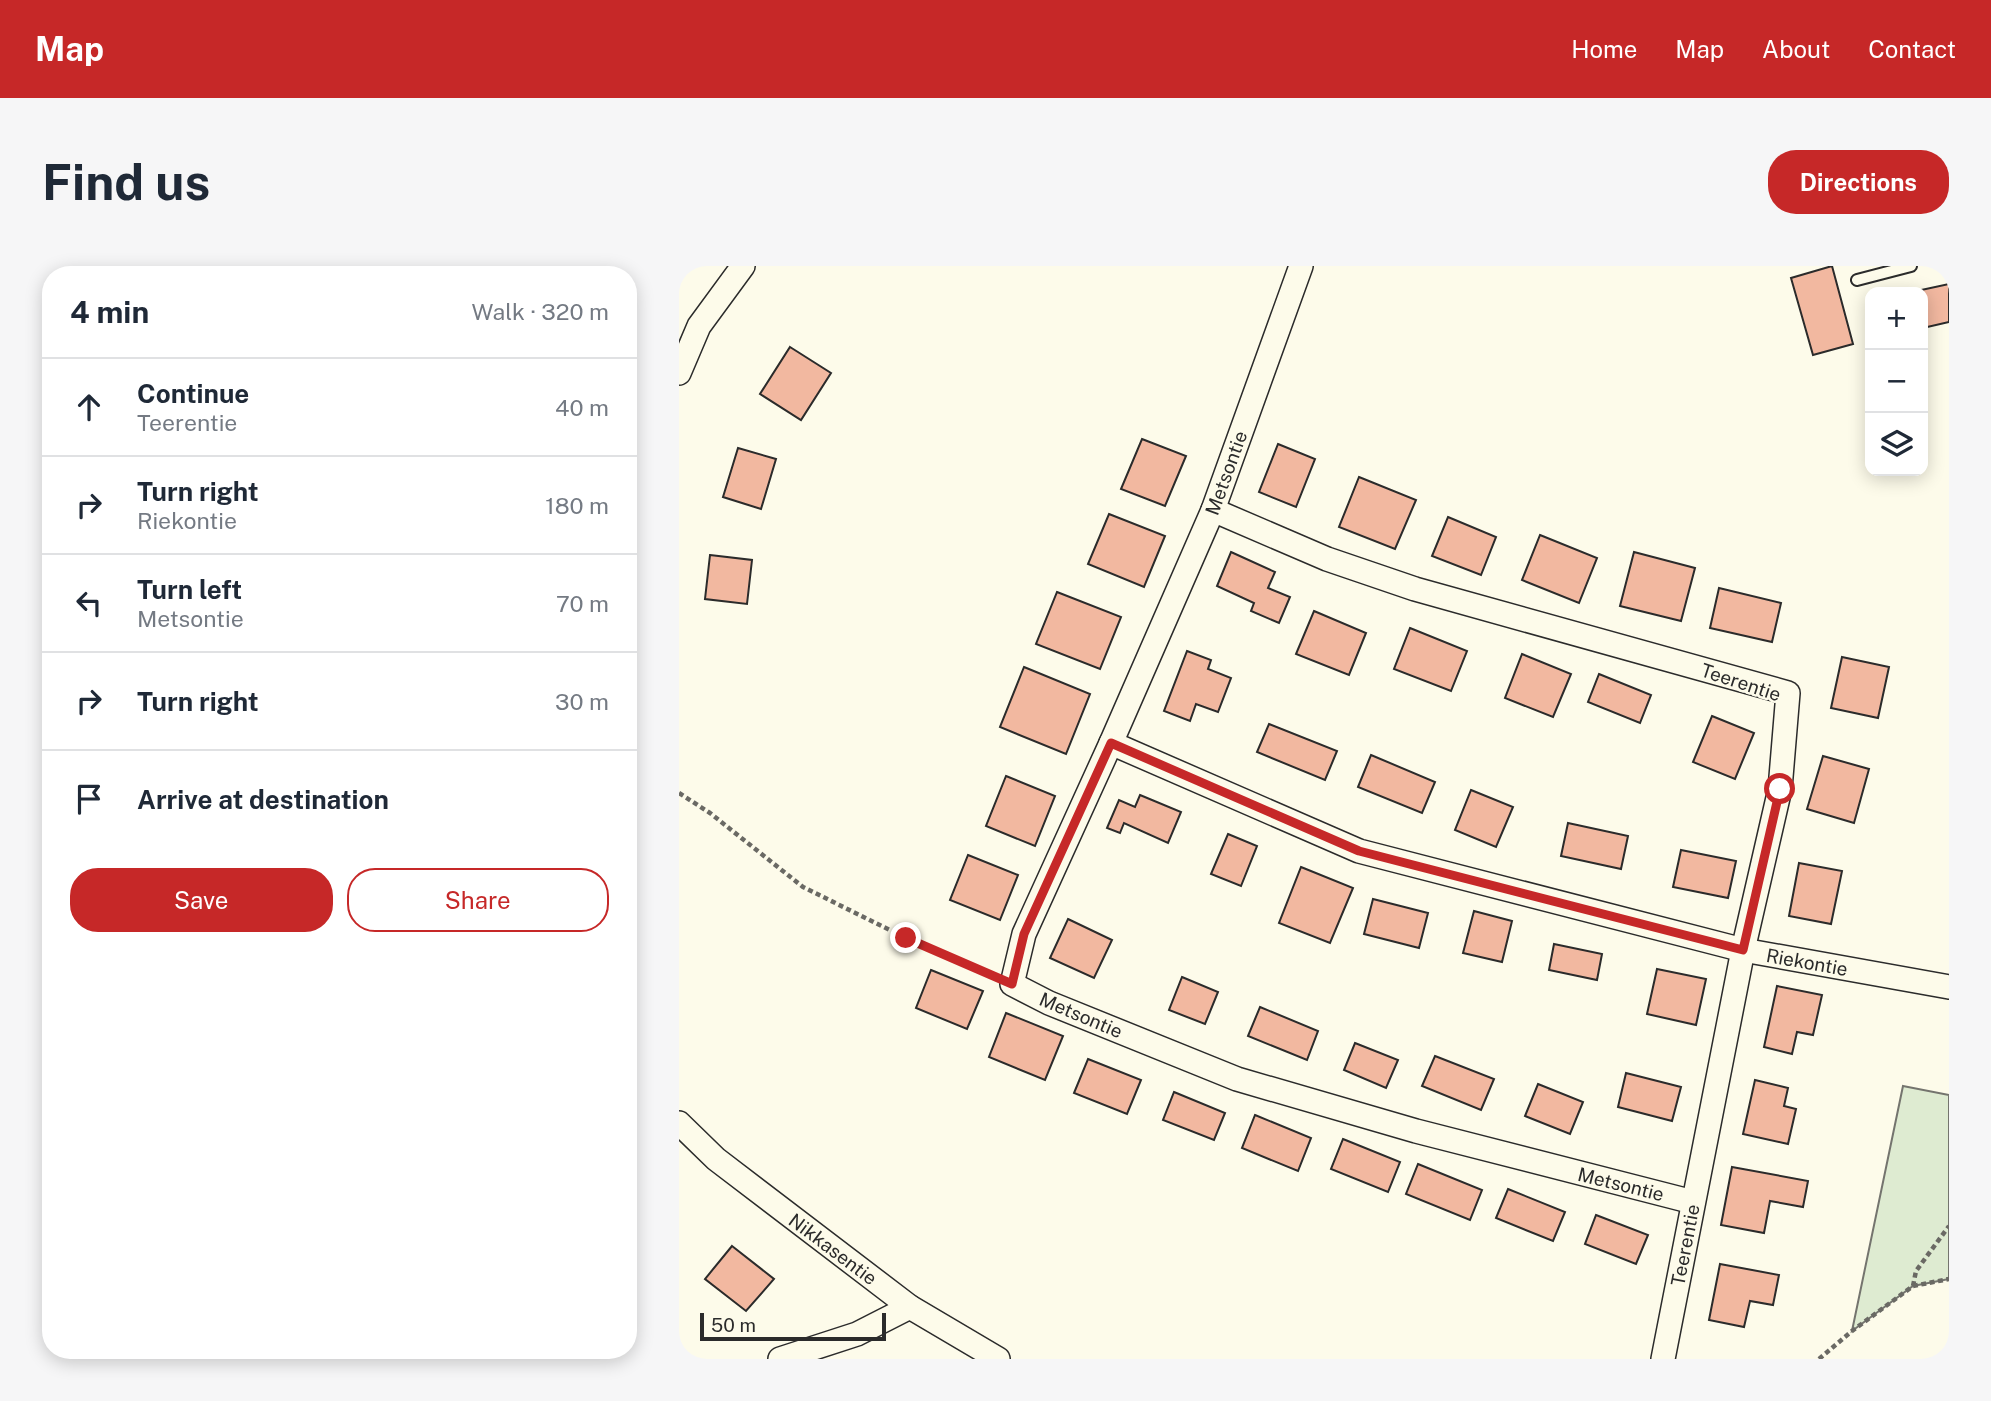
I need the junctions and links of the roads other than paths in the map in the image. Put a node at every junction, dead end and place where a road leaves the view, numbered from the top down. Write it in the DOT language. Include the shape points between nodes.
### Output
graph roads {
  1 [pos="743,266"];
  2 [pos="1301,266"];
  3 [pos="1911,266"];
  4 [pos="1895,268"];
  5 [pos="1857,280"];
  6 [pos="679,373"];
  7 [pos="1213,510"];
  8 [pos="1111,743"];
  9 [pos="1743,950"];
  10 [pos="1949,987"];
  11 [pos="679,1123"];
  12 [pos="1693,1202"];
  13 [pos="910,1307"];
  14 [pos="779,1359"];
  15 [pos="998,1359"];
  16 [pos="1663,1359"];
  1 -- 6 [label="street" via="699,326"];
  2 -- 7 [label="street, Metsontie"];
  3 -- 4 [label="lane"];
  4 -- 5 [label="lane"];
  7 -- 8 [label="street, Metsontie"];
  7 -- 9 [label="street, Teerentie" via="1327,559 1415,589 1788,693 1780,789"];
  8 -- 9 [label="street, Riekontie" via="1359,851"];
  8 -- 12 [label="street, Metsontie" via="1024,934 1012,984 1237,1079 1416,1131"];
  9 -- 10 [label="street, Riekontie"];
  9 -- 12 [label="street, Teerentie"];
  11 -- 13 [label="street, Nikkasentie" via="716,1159"];
  12 -- 16 [label="street, Teerentie"];
  13 -- 14 [label="street" via="857,1334"];
  13 -- 15 [label="street, Nikkasentie"];
}
